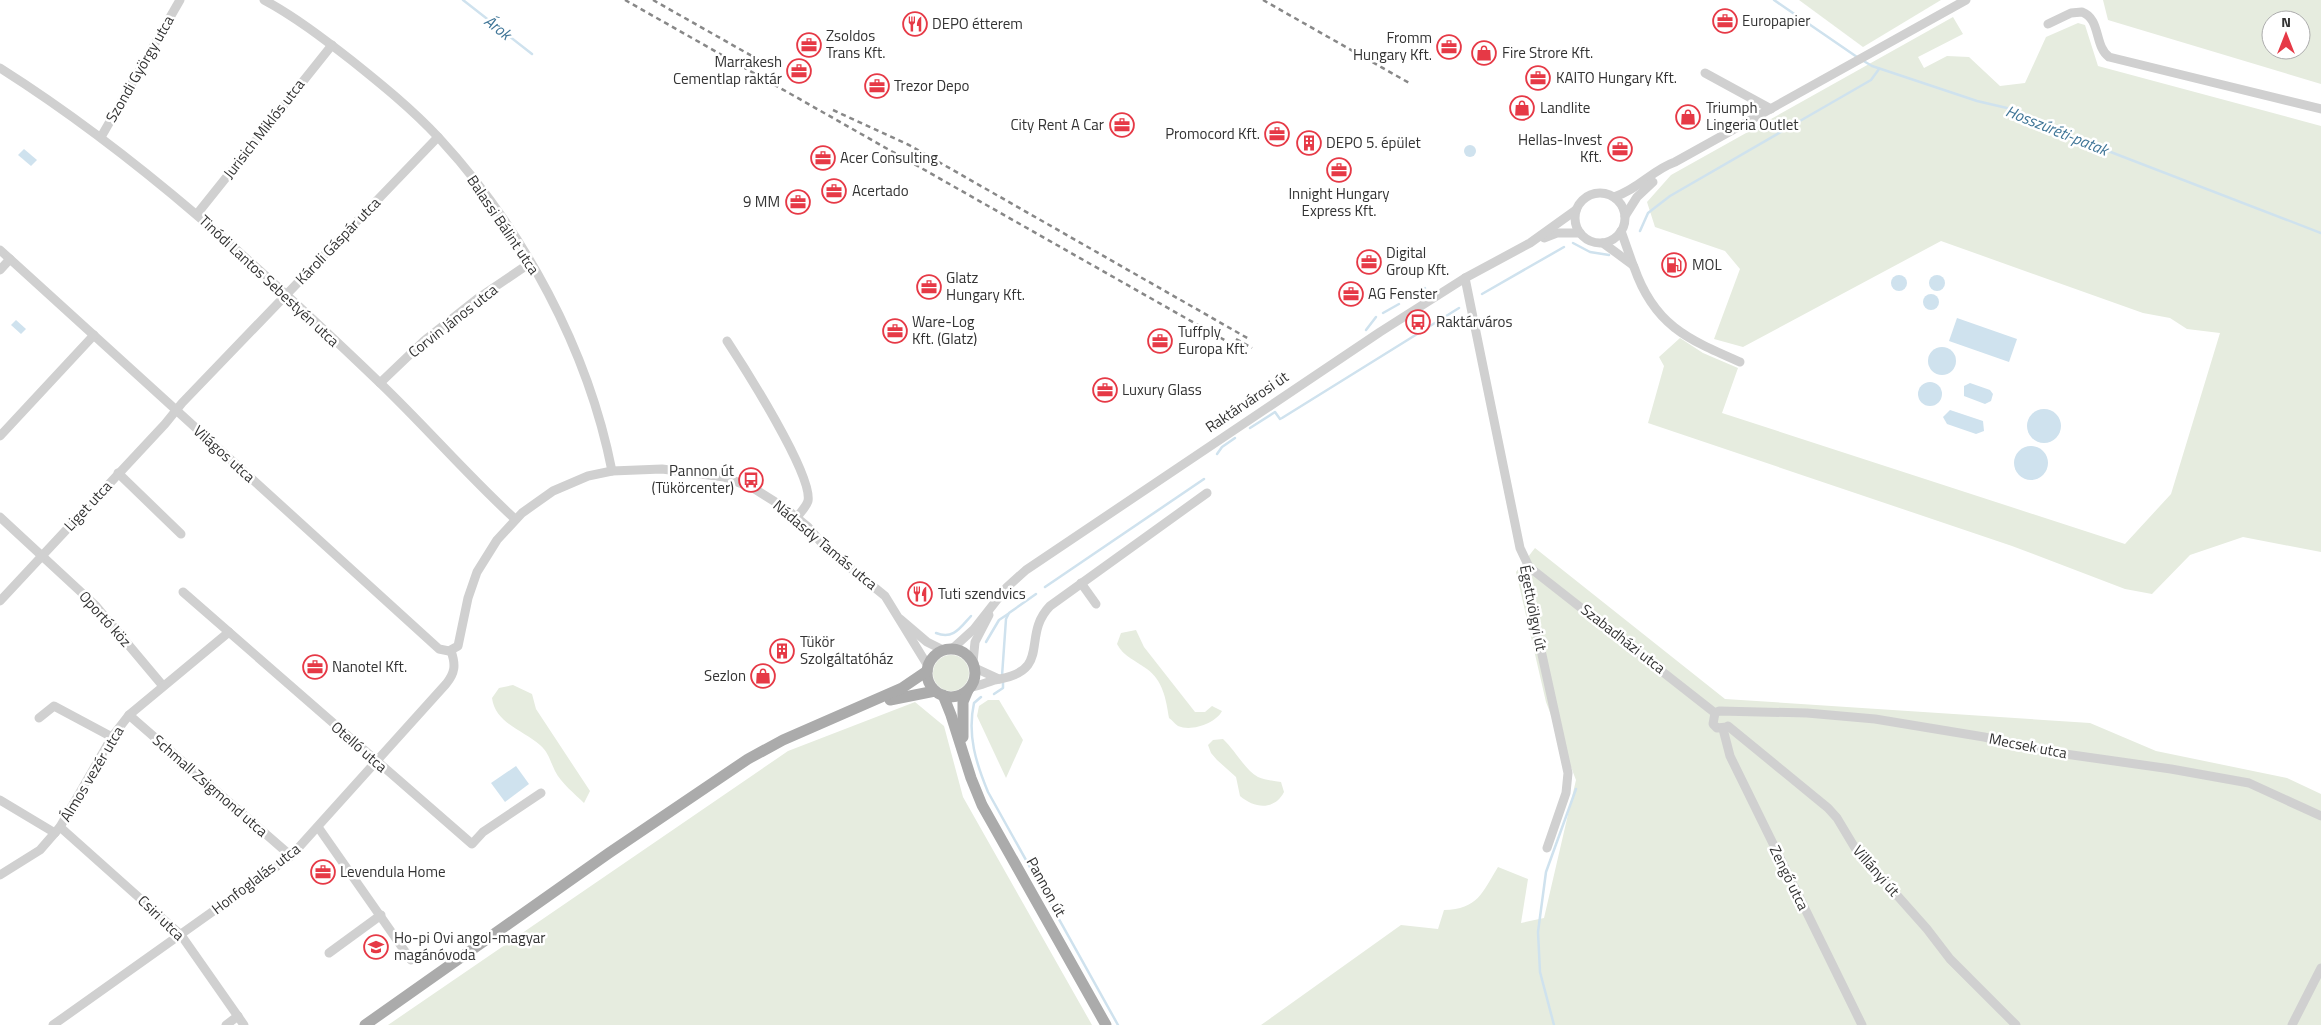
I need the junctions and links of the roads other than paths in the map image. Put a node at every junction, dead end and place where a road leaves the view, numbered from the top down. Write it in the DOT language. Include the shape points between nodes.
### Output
graph roads {
  1 [pos="180,0"];
  2 [pos="264,0"];
  3 [pos="1966,0"];
  4 [pos="1954,3"];
  5 [pos="2048,24"];
  6 [pos="332,45"];
  7 [pos="0,68"];
  8 [pos="1705,73"];
  9 [pos="1771,109"];
  10 [pos="2321,110"];
  11 [pos="101,137"];
  12 [pos="438,138"];
  13 [pos="1675,162"];
  14 [pos="1614,197"];
  15 [pos="1576,210"];
  16 [pos="198,214"];
  17 [pos="1625,216"];
  18 [pos="1621,231"];
  19 [pos="1580,233"];
  20 [pos="1603,242"];
  21 [pos="1530,243"];
  22 [pos="0,250"];
  23 [pos="10,259"];
  24 [pos="530,264"];
  25 [pos="1634,267"];
  26 [pos="0,270"];
  27 [pos="1465,278"];
  28 [pos="284,295"];
  29 [pos="94,335"];
  30 [pos="727,341"];
  31 [pos="1740,362"];
  32 [pos="380,383"];
  33 [pos="177,411"];
  34 [pos="0,436"];
  35 [pos="612,471"];
  36 [pos="118,473"];
  37 [pos="1207,493"];
  38 [pos="0,516"];
  39 [pos="797,517"];
  40 [pos="515,519"];
  41 [pos="181,534"];
  42 [pos="43,555"];
  43 [pos="1529,567"];
  44 [pos="1081,583"];
  45 [pos="183,592"];
  46 [pos="0,601"];
  47 [pos="994,604"];
  48 [pos="1096,604"];
  49 [pos="900,619"];
  50 [pos="229,632"];
  51 [pos="947,650"];
  52 [pos="451,651"];
  53 [pos="974,665"];
  54 [pos="928,668"];
  55 [pos="999,679"];
  56 [pos="163,686"];
  57 [pos="969,689"];
  58 [pos="939,693"];
  59 [pos="1715,713"];
  60 [pos="1727,713"];
  61 [pos="129,715"];
  62 [pos="839,717"];
  63 [pos="39,718"];
  64 [pos="1726,727"];
  65 [pos="112,737"];
  66 [pos="965,761"];
  67 [pos="376,762"];
  68 [pos="541,793"];
  69 [pos="0,800"];
  70 [pos="2321,816"];
  71 [pos="318,827"];
  72 [pos="57,830"];
  73 [pos="1547,848"];
  74 [pos="291,856"];
  75 [pos="0,875"];
  76 [pos="381,916"];
  77 [pos="181,934"];
  78 [pos="329,953"];
  79 [pos="412,960"];
  80 [pos="2321,968"];
  81 [pos="238,1016"];
  82 [pos="53,1025"];
  83 [pos="226,1025"];
  84 [pos="244,1025"];
  85 [pos="365,1025"];
  86 [pos="1106,1025"];
  87 [pos="1862,1025"];
  88 [pos="2016,1025"];
  89 [pos="2292,1025"];
  1 -- 11 [label="street, Szondi György utca"];
  2 -- 6 [label="street, Balassi Bálint utca"];
  3 -- 4 [label="street, Raktárvárosi út"];
  4 -- 9 [label="street, Raktárvárosi út"];
  5 -- 10 [label="street" via="2071,13 2082,12 2092,20 2101,49 2109,57"];
  6 -- 12 [label="street, Balassi Bálint utca" via="385,87"];
  6 -- 16 [label="street, Jurisich Miklós utca"];
  7 -- 11 [label="street, Tinódi Lantos Sebestyén utca"];
  8 -- 9 [label="street"];
  9 -- 13 [label="street, Raktárvárosi út"];
  11 -- 16 [label="street, Tinódi Lantos Sebestyén utca"];
  12 -- 24 [label="street, Balassi Bálint utca" via="484,192"];
  12 -- 28 [label="street, Károli Gáspár utca"];
  13 -- 14 [label="street, Raktárvárosi út" via="1664,166 1631,192"];
  13 -- 17 [label="street, Raktárvárosi út" via="1637,197"];
  14 -- 15 [label="street, Raktárvárosi út" via="1594,194 1585,198"];
  14 -- 17 [label="street"];
  15 -- 19 [label="street"];
  15 -- 21 [label="street, Raktárvárosi út"];
  16 -- 28 [label="street, Tinódi Lantos Sebestyén utca"];
  17 -- 18 [label="street, Raktárvárosi út"];
  18 -- 20 [label="street"];
  18 -- 20 [label="street, Raktárvárosi út" via="1633,265"];
  19 -- 20 [label="street, Raktárvárosi út" via="1588,240"];
  19 -- 21 [label="street, Raktárvárosi út" via="1558,233"];
  21 -- 27 [label="street, Raktárvárosi út"];
  22 -- 23 [label="street, Világos utca"];
  23 -- 26 [label="street"];
  23 -- 29 [label="street, Világos utca"];
  24 -- 32 [label="street, Corvin János utca" via="477,299 425,340"];
  24 -- 35 [label="street, Balassi Bálint utca" via="570,340 591,396"];
  25 -- 31 [label="street" via="1644,294 1672,327 1691,340"];
  27 -- 43 [label="street, Égettvölgyi út" via="1520,548"];
  27 -- 47 [label="street, Raktárvárosi út" via="1316,374 1026,570"];
  28 -- 32 [label="street, Tinódi Lantos Sebestyén utca"];
  28 -- 33 [label="street, Károli Gáspár utca"];
  29 -- 33 [label="street, Világos utca"];
  29 -- 34 [label="street"];
  30 -- 39 [label="street" via="755,386 800,472 808,501"];
  32 -- 40 [label="street, Tinódi Lantos Sebestyén utca"];
  33 -- 36 [label="street, Liget utca"];
  33 -- 52 [label="street, Világos utca" via="434,646 442,651"];
  35 -- 39 [label="street, Nádasdy Tamás utca" via="662,470 716,475 753,488"];
  35 -- 40 [label="street, Nádasdy Tamás utca" via="561,487"];
  36 -- 41 [label="street"];
  36 -- 42 [label="street, Liget utca"];
  37 -- 44 [label="street"];
  38 -- 42 [label="street, Oportó köz"];
  39 -- 49 [label="street, Nádasdy Tamás utca" via="826,548 885,596"];
  40 -- 52 [label="street, Nádasdy Tamás utca" via="497,540 478,572 468,598 459,643"];
  42 -- 46 [label="street, Liget utca"];
  42 -- 56 [label="street, Oportó köz" via="94,605"];
  43 -- 59 [label="street, Szabadházi utca"];
  43 -- 73 [label="street, Égettvölgyi út" via="1526,582 1568,773 1566,793"];
  44 -- 48 [label="street"];
  44 -- 55 [label="street" via="1039,618 1033,656 1027,668 1010,678"];
  45 -- 50 [label="street, Otelló utca"];
  47 -- 51 [label="street, Raktárvárosi út" via="964,639"];
  47 -- 53 [label="street, Raktárvárosi út" via="975,642"];
  49 -- 51 [label="street, Nádasdy Tamás utca" via="927,642"];
  49 -- 54 [label="street, Nádasdy Tamás utca"];
  50 -- 56 [label="street, Álmos vezér utca"];
  50 -- 67 [label="street, Otelló utca"];
  51 -- 53 [label="main road" via="962,651"];
  51 -- 54 [label="main road, Raktárvárosi út" via="934,656"];
  52 -- 67 [label="street, Honfoglalás utca" via="455,662 453,675"];
  53 -- 55 [label="street"];
  53 -- 57 [label="main road, Raktárvárosi út" via="975,678"];
  54 -- 58 [label="main road" via="929,682"];
  54 -- 62 [label="main road, Raktárvárosi út" via="909,684"];
  55 -- 57 [label="street"];
  56 -- 61 [label="street, Álmos vezér utca"];
  57 -- 58 [label="main road" via="956,696"];
  57 -- 66 [label="main road, Pannon út" via="961,719"];
  58 -- 62 [label="main road" via="906,695"];
  58 -- 66 [label="main road, Pannon út" via="951,715"];
  59 -- 60 [label="street"];
  59 -- 64 [label="street" via="1713,724"];
  60 -- 64 [label="street" via="1730,717"];
  60 -- 70 [label="street, Mecsek utca" via="1754,710 1807,712 1875,719 2051,752 2171,769 2249,783"];
  61 -- 65 [label="street, Álmos vezér utca"];
  61 -- 74 [label="street, Schmall Zsigmond utca"];
  62 -- 85 [label="main road" via="748,758"];
  63 -- 65 [label="street" via="54,706"];
  64 -- 87 [label="street, Zengő utca" via="1730,756"];
  64 -- 88 [label="street, Villányi út" via="1828,808 1855,848 1928,929 1950,959"];
  65 -- 72 [label="street, Álmos vezér utca"];
  66 -- 86 [label="main road, Pannon út" via="982,805"];
  67 -- 68 [label="street, Otelló utca" via="472,844 484,832"];
  67 -- 71 [label="street, Honfoglalás utca"];
  69 -- 72 [label="street, Csiri utca"];
  71 -- 74 [label="street, Honfoglalás utca"];
  71 -- 76 [label="street"];
  72 -- 75 [label="street, Álmos vezér utca" via="40,850"];
  72 -- 77 [label="street, Csiri utca"];
  74 -- 77 [label="street, Honfoglalás utca"];
  76 -- 78 [label="street"];
  76 -- 79 [label="street"];
  77 -- 81 [label="street, Csiri utca"];
  77 -- 82 [label="street, Honfoglalás utca"];
  80 -- 89 [label="street"];
  81 -- 83 [label="street"];
  81 -- 84 [label="street, Csiri utca"];
}
